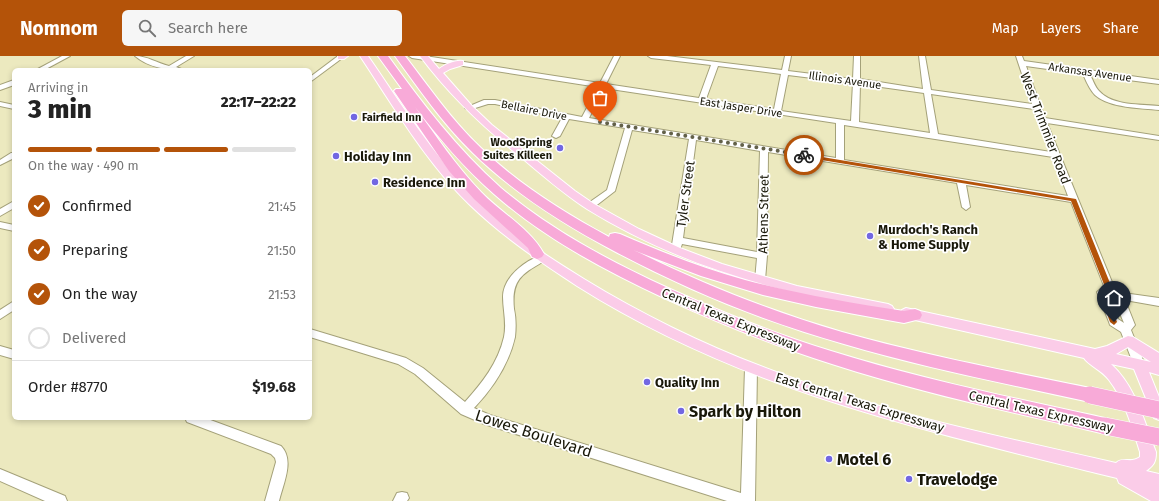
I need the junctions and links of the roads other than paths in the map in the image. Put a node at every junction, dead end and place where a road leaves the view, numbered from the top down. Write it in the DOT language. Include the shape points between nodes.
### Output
graph roads {
  1 [pos="67,56"];
  2 [pos="138,56"];
  3 [pos="191,56"];
  4 [pos="342,56"];
  5 [pos="364,56"];
  6 [pos="400,56"];
  7 [pos="413,56"];
  8 [pos="617,56"];
  9 [pos="651,56"];
  10 [pos="788,56"];
  11 [pos="857,56"];
  12 [pos="922,56"];
  13 [pos="384,57"];
  14 [pos="425,57"];
  15 [pos="1020,60"];
  16 [pos="460,63"];
  17 [pos="715,64"];
  18 [pos="43,68"];
  19 [pos="166,68"];
  20 [pos="171,68"];
  21 [pos="785,72"];
  22 [pos="1086,72"];
  23 [pos="438,73"];
  24 [pos="312,78"];
  25 [pos="856,81"];
  26 [pos="1159,82"];
  27 [pos="12,83"];
  28 [pos="602,85"];
  29 [pos="0,88"];
  30 [pos="927,91"];
  31 [pos="702,101"];
  32 [pos="0,104"];
  33 [pos="12,107"];
  34 [pos="1038,107"];
  35 [pos="469,108"];
  36 [pos="1159,108"];
  37 [pos="777,112"];
  38 [pos="567,116"];
  39 [pos="585,119"];
  40 [pos="1043,120"];
  41 [pos="840,122"];
  42 [pos="855,124"];
  43 [pos="629,126"];
  44 [pos="556,136"];
  45 [pos="934,136"];
  46 [pos="693,137"];
  47 [pos="1159,138"];
  48 [pos="764,149"];
  49 [pos="1056,155"];
  50 [pos="12,156"];
  51 [pos="840,161"];
  52 [pos="0,163"];
  53 [pos="961,181"];
  54 [pos="516,184"];
  55 [pos="1074,200"];
  56 [pos="12,205"];
  57 [pos="590,206"];
  58 [pos="966,207"];
  59 [pos="0,213"];
  60 [pos="0,225"];
  61 [pos="12,228"];
  62 [pos="679,240"];
  63 [pos="676,251"];
  64 [pos="540,256"];
  65 [pos="762,256"];
  66 [pos="760,280"];
  67 [pos="1111,288"];
  68 [pos="1141,299"];
  69 [pos="1159,302"];
  70 [pos="915,315"];
  71 [pos="312,334"];
  72 [pos="1126,335"];
  73 [pos="0,350"];
  74 [pos="1070,350"];
  75 [pos="12,354"];
  76 [pos="1089,354"];
  77 [pos="1159,360"];
  78 [pos="1139,365"];
  79 [pos="752,368"];
  80 [pos="1159,369"];
  81 [pos="465,410"];
  82 [pos="1159,410"];
  83 [pos="1159,415"];
  84 [pos="197,420"];
  85 [pos="1159,437"];
  86 [pos="1103,467"];
  87 [pos="0,475"];
  88 [pos="1159,481"];
  89 [pos="1159,497"];
  90 [pos="60,501"];
  91 [pos="272,501"];
  92 [pos="748,501"];
  1 -- 18 [label="street"];
  2 -- 19 [label="street"];
  3 -- 20 [label="street"];
  4 -- 24 [label="street"];
  5 -- 64 [label="main road, East Central Texas Expressway" via="435,159 459,188 489,217"];
  6 -- 54 [label="highway, Central Texas Expressway" via="460,133 488,162"];
  7 -- 14 [label="street, East Jasper Drive"];
  8 -- 28 [label="street"];
  9 -- 17 [label="street, Illinois Avenue"];
  10 -- 21 [label="street"];
  11 -- 25 [label="street"];
  12 -- 30 [label="street"];
  13 -- 64 [label="highway" via="382,63 406,102 453,169 478,196 533,246"];
  13 -- 85 [label="highway, Central Texas Expressway, bridge" via="450,144 478,173 552,230 637,279 760,333 834,358 935,386"];
  14 -- 16 [label="street, East Jasper Drive"];
  14 -- 23 [label="main road"];
  15 -- 22 [label="street, Arkansas Avenue"];
  15 -- 34 [label="street, West Trimmier Road"];
  16 -- 23 [label="main road"];
  16 -- 28 [label="street, East Jasper Drive"];
  17 -- 21 [label="street, Illinois Avenue"];
  17 -- 31 [label="street"];
  21 -- 25 [label="street, Illinois Avenue"];
  21 -- 37 [label="street"];
  22 -- 26 [label="street, Arkansas Avenue"];
  22 -- 36 [label="street" via="1098,94 1104,99"];
  23 -- 35 [label="main road"];
  25 -- 30 [label="street, Illinois Avenue"];
  25 -- 42 [label="street"];
  27 -- 29 [label="street"];
  28 -- 31 [label="street, East Jasper Drive"];
  28 -- 39 [label="street"];
  30 -- 34 [label="street, Illinois Avenue"];
  30 -- 45 [label="street"];
  31 -- 37 [label="street, East Jasper Drive"];
  32 -- 33 [label="street"];
  34 -- 40 [label="street, West Trimmier Road"];
  35 -- 38 [label="street, Bellaire Drive" via="495,102"];
  35 -- 57 [label="main road" via="553,179"];
  37 -- 41 [label="street, East Jasper Drive"];
  38 -- 39 [label="street, Bellaire Drive"];
  38 -- 44 [label="street"];
  39 -- 43 [label="street, Bellaire Drive"];
  40 -- 47 [label="street"];
  40 -- 49 [label="street, West Trimmier Road"];
  41 -- 42 [label="street, East Jasper Drive"];
  41 -- 51 [label="street"];
  42 -- 45 [label="street, East Jasper Drive"];
  43 -- 46 [label="street, Bellaire Drive"];
  43 -- 57 [label="street" via="611,191"];
  45 -- 49 [label="street, East Jasper Drive"];
  46 -- 48 [label="street, Bellaire Drive"];
  46 -- 62 [label="street, Tyler Street"];
  48 -- 51 [label="street, Bellaire Drive"];
  48 -- 65 [label="street, Athens Street"];
  49 -- 55 [label="street, West Trimmier Road"];
  50 -- 52 [label="street"];
  51 -- 53 [label="street, Bellaire Drive"];
  53 -- 55 [label="street, Bellaire Drive"];
  53 -- 58 [label="street"];
  54 -- 70 [label="highway" via="533,190 606,233 648,252 706,273 763,290 821,302 904,317"];
  54 -- 82 [label="highway, Central Texas Expressway, bridge" via="578,226 629,254 675,276 753,307 841,337 930,361"];
  55 -- 67 [label="street, West Trimmier Road"];
  56 -- 59 [label="street"];
  57 -- 63 [label="main road" via="635,232"];
  60 -- 61 [label="street"];
  62 -- 63 [label="street, Tyler Street"];
  62 -- 65 [label="street"];
  63 -- 66 [label="main road"];
  64 -- 79 [label="main road, East Central Texas Expressway" via="627,310"];
  64 -- 81 [label="street" via="518,274 510,286 508,296 511,328 505,350 491,380"];
  65 -- 66 [label="street, Athens Street"];
  66 -- 70 [label="main road"];
  67 -- 68 [label="street"];
  67 -- 68 [label="street"];
  67 -- 72 [label="street, West Trimmier Road" via="1130,325"];
  67 -- 72 [label="street, West Trimmier Road" via="1102,292 1114,322"];
  68 -- 69 [label="street"];
  70 -- 74 [label="main road"];
  71 -- 81 [label="street, Lowes Boulevard" via="402,361 419,371"];
  72 -- 76 [label="main road" via="1110,351"];
  72 -- 77 [label="main road"];
  72 -- 78 [label="street, West Trimmier Road"];
  73 -- 75 [label="street"];
  74 -- 76 [label="main road"];
  74 -- 86 [label="main road" via="1092,358 1115,376 1125,390 1148,452 1148,460 1137,468"];
  76 -- 78 [label="main road"];
  78 -- 80 [label="main road"];
  78 -- 83 [label="main road, West Trimmier Road"];
  79 -- 86 [label="main road, East Central Texas Expressway" via="816,392 911,420"];
  79 -- 92 [label="street"];
  81 -- 92 [label="street, Lowes Boulevard" via="500,424"];
  84 -- 91 [label="street" via="269,446 281,455 282,462"];
  86 -- 88 [label="main road, East Central Texas Expressway"];
  86 -- 89 [label="main road"];
  87 -- 90 [label="street"];
}
